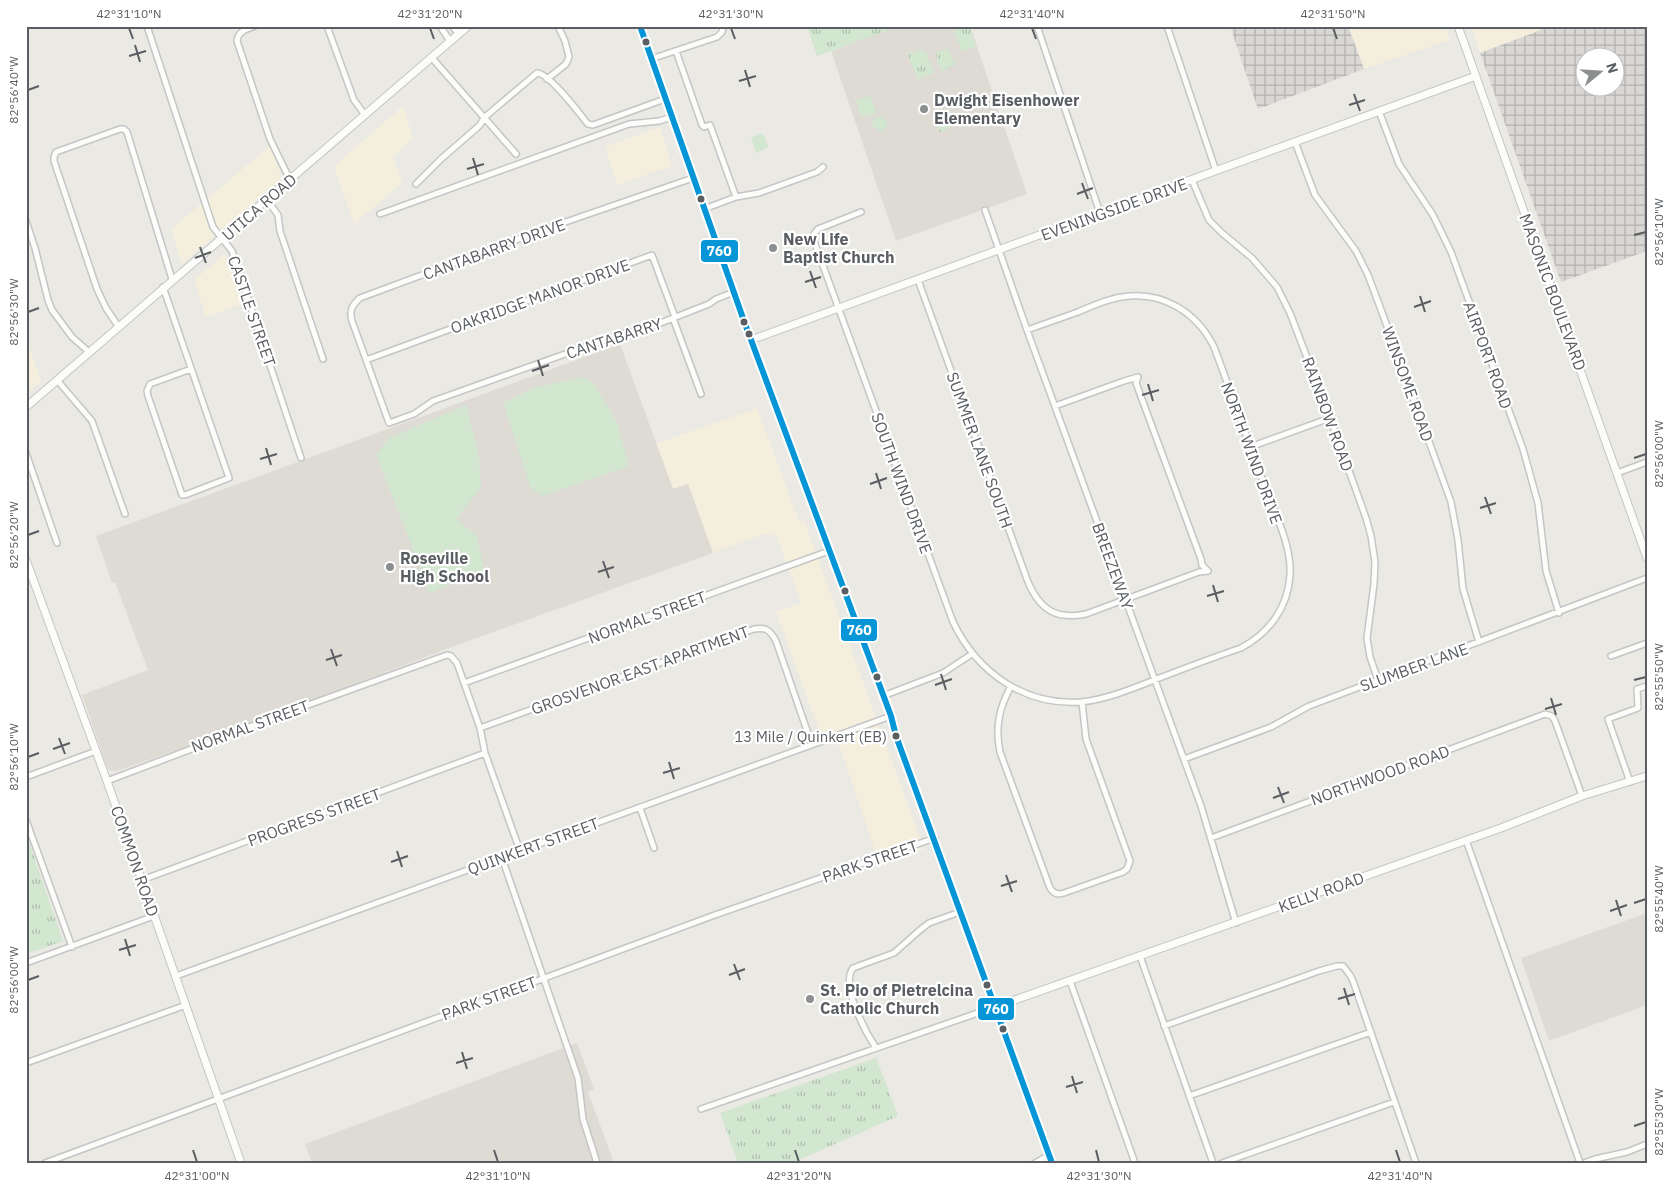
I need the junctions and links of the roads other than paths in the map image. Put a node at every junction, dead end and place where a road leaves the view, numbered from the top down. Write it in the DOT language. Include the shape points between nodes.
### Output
graph roads {
  1 [pos="146,26"];
  2 [pos="255,26"];
  3 [pos="327,26"];
  4 [pos="440,26"];
  5 [pos="452,26"];
  6 [pos="468,26"];
  7 [pos="558,26"];
  8 [pos="640,26"];
  9 [pos="723,26"];
  10 [pos="1037,26"];
  11 [pos="1167,26"];
  12 [pos="1458,26"];
  13 [pos="459,34"];
  14 [pos="450,41"];
  15 [pos="676,51"];
  16 [pos="432,58"];
  17 [pos="651,59"];
  18 [pos="1476,76"];
  19 [pos="547,79"];
  20 [pos="665,99"];
  21 [pos="1379,111"];
  22 [pos="365,115"];
  23 [pos="485,117"];
  24 [pos="672,117"];
  25 [pos="1295,142"];
  26 [pos="516,154"];
  27 [pos="823,167"];
  28 [pos="1216,171"];
  29 [pos="693,178"];
  30 [pos="290,180"];
  31 [pos="1192,180"];
  32 [pos="416,184"];
  33 [pos="736,197"];
  34 [pos="267,200"];
  35 [pos="704,209"];
  36 [pos="985,210"];
  37 [pos="861,212"];
  38 [pos="1100,213"];
  39 [pos="380,214"];
  40 [pos="26,221"];
  41 [pos="223,239"];
  42 [pos="998,251"];
  43 [pos="172,279"];
  44 [pos="918,280"];
  45 [pos="163,287"];
  46 [pos="734,292"];
  47 [pos="838,309"];
  48 [pos="674,317"];
  49 [pos="118,326"];
  50 [pos="1027,330"];
  51 [pos="751,340"];
  52 [pos="89,352"];
  53 [pos="323,359"];
  54 [pos="366,360"];
  55 [pos="191,368"];
  56 [pos="57,380"];
  57 [pos="701,394"];
  58 [pos="1054,406"];
  59 [pos="26,407"];
  60 [pos="1330,418"];
  61 [pos="1250,447"];
  62 [pos="26,453"];
  63 [pos="301,458"];
  64 [pos="1647,462"];
  65 [pos="1617,472"];
  66 [pos="126,514"];
  67 [pos="57,543"];
  68 [pos="829,552"];
  69 [pos="1647,558"];
  70 [pos="26,562"];
  71 [pos="1647,578"];
  72 [pos="1126,600"];
  73 [pos="1559,612"];
  74 [pos="1480,642"];
  75 [pos="1647,643"];
  76 [pos="972,654"];
  77 [pos="1611,656"];
  78 [pos="1155,680"];
  79 [pos="1378,680"];
  80 [pos="464,683"];
  81 [pos="1011,686"];
  82 [pos="1647,686"];
  83 [pos="883,696"];
  84 [pos="1082,702"];
  85 [pos="890,716"];
  86 [pos="480,728"];
  87 [pos="812,745"];
  88 [pos="96,751"];
  89 [pos="485,754"];
  90 [pos="1184,759"];
  91 [pos="1647,776"];
  92 [pos="26,777"];
  93 [pos="107,781"];
  94 [pos="1630,782"];
  95 [pos="1582,796"];
  96 [pos="640,808"];
  97 [pos="26,820"];
  98 [pos="934,838"];
  99 [pos="1211,838"];
  100 [pos="1466,840"];
  101 [pos="654,848"];
  102 [pos="520,851"];
  103 [pos="502,858"];
  104 [pos="142,880"];
  105 [pos="960,912"];
  106 [pos="154,916"];
  107 [pos="1236,923"];
  108 [pos="72,947"];
  109 [pos="1140,956"];
  110 [pos="26,964"];
  111 [pos="176,976"];
  112 [pos="543,978"];
  113 [pos="1070,980"];
  114 [pos="186,1005"];
  115 [pos="995,1007"];
  116 [pos="1164,1026"];
  117 [pos="1370,1032"];
  118 [pos="876,1048"];
  119 [pos="26,1063"];
  120 [pos="1189,1096"];
  121 [pos="219,1099"];
  122 [pos="1394,1102"];
  123 [pos="701,1109"];
  124 [pos="1647,1144"];
  125 [pos="1051,1159"];
  126 [pos="45,1163"];
  127 [pos="242,1163"];
  128 [pos="598,1163"];
  129 [pos="1035,1163"];
  130 [pos="1135,1163"];
  131 [pos="1213,1163"];
  132 [pos="1222,1163"];
  133 [pos="1416,1163"];
  134 [pos="1580,1163"];
  135 [pos="1584,1163"];
  1 -- 41 [label="street, CASTLE STREET" via="213,227"];
  2 -- 30 [label="street" via="241,33 237,41 270,139"];
  3 -- 22 [label="street" via="354,100"];
  4 -- 14 [label="street"];
  5 -- 13 [label="street"];
  6 -- 13 [label="street, UTICA ROAD"];
  7 -- 19 [label="street" via="569,57 566,64"];
  8 -- 17 [label="street"];
  9 -- 15 [label="street" via="719,36"];
  10 -- 38 [label="street"];
  11 -- 28 [label="street"];
  12 -- 18 [label="street, MASONIC BOULEVARD"];
  13 -- 14 [label="street, UTICA ROAD"];
  14 -- 16 [label="street, UTICA ROAD"];
  15 -- 17 [label="street"];
  15 -- 33 [label="street" via="702,125 710,125"];
  16 -- 22 [label="street, UTICA ROAD"];
  16 -- 23 [label="street"];
  17 -- 20 [label="street"];
  18 -- 21 [label="street, EVENINGSIDE DRIVE"];
  18 -- 65 [label="street, MASONIC BOULEVARD"];
  19 -- 20 [label="street" via="558,87 588,124 593,125"];
  19 -- 23 [label="street" via="537,73"];
  20 -- 24 [label="street"];
  21 -- 25 [label="street, EVENINGSIDE DRIVE"];
  21 -- 73 [label="street, AIRPORT ROAD" via="1399,164 1433,215 1451,252 1523,449 1538,503 1546,571"];
  22 -- 30 [label="street, UTICA ROAD"];
  23 -- 26 [label="street"];
  23 -- 32 [label="street"];
  24 -- 29 [label="street"];
  24 -- 39 [label="street" via="629,124"];
  25 -- 28 [label="street, EVENINGSIDE DRIVE"];
  25 -- 74 [label="street, WINSOME ROAD" via="1315,195 1356,251 1380,307 1451,502 1463,589"];
  27 -- 33 [label="street" via="759,193"];
  28 -- 31 [label="street, EVENINGSIDE DRIVE"];
  29 -- 35 [label="street"];
  29 -- 54 [label="street, CANTABARRY DRIVE" via="360,298 354,303 350,316"];
  30 -- 34 [label="street, UTICA ROAD"];
  31 -- 38 [label="street, EVENINGSIDE DRIVE"];
  31 -- 60 [label="street, RAINBOW ROAD" via="1209,220 1252,258 1277,287"];
  33 -- 35 [label="street"];
  34 -- 41 [label="street, UTICA ROAD"];
  34 -- 53 [label="street" via="280,218 280,231"];
  35 -- 46 [label="street"];
  36 -- 42 [label="street, BREEZEWAY"];
  37 -- 47 [label="street, SOUTH WIND DRIVE" via="822,226 814,237"];
  38 -- 42 [label="street, EVENINGSIDE DRIVE"];
  40 -- 52 [label="street" via="52,310 72,337"];
  41 -- 43 [label="street, UTICA ROAD"];
  41 -- 63 [label="street, CASTLE STREET" via="232,250"];
  42 -- 44 [label="street, EVENINGSIDE DRIVE"];
  42 -- 50 [label="street, BREEZEWAY"];
  43 -- 45 [label="street, UTICA ROAD"];
  43 -- 49 [label="street" via="127,132 120,129 56,152 54,162 97,289"];
  44 -- 47 [label="street, EVENINGSIDE DRIVE"];
  44 -- 72 [label="street, SUMMER LANE SOUTH" via="1028,582 1038,600 1052,612 1064,616 1086,614"];
  45 -- 49 [label="street, UTICA ROAD"];
  45 -- 55 [label="street"];
  46 -- 48 [label="street, CANTABARRY"];
  46 -- 51 [label="street"];
  47 -- 51 [label="street, EVENINGSIDE DRIVE"];
  47 -- 76 [label="street, SOUTH WIND DRIVE" via="953,622"];
  48 -- 54 [label="street, OAKRIDGE MANOR DRIVE" via="652,255"];
  48 -- 54 [label="street, CANTABARRY" via="433,401 414,414 389,423"];
  48 -- 57 [label="street"];
  49 -- 52 [label="street, UTICA ROAD"];
  50 -- 58 [label="street, BREEZEWAY"];
  50 -- 61 [label="street, NORTH WIND DRIVE" via="1115,298 1161,299 1189,314 1208,336"];
  51 -- 68 [label="street"];
  52 -- 56 [label="street, UTICA ROAD"];
  55 -- 55 [label="street" via="229,478 182,495 148,391 150,384"];
  56 -- 59 [label="street, UTICA ROAD"];
  56 -- 66 [label="street" via="92,421"];
  58 -- 72 [label="street, BREEZEWAY"];
  58 -- 72 [label="street" via="1138,377 1136,383 1202,565 1208,571"];
  60 -- 61 [label="street"];
  60 -- 79 [label="street, RAINBOW ROAD" via="1371,536 1375,562 1367,638"];
  61 -- 78 [label="street, NORTH WIND DRIVE" via="1290,563 1282,607 1269,627 1241,648"];
  62 -- 67 [label="street"];
  64 -- 65 [label="street"];
  65 -- 69 [label="street, MASONIC BOULEVARD"];
  68 -- 80 [label="street, NORMAL STREET"];
  68 -- 83 [label="street"];
  70 -- 88 [label="street, COMMON ROAD"];
  71 -- 73 [label="street, SLUMBER LANE"];
  72 -- 78 [label="street, BREEZEWAY"];
  73 -- 74 [label="street, SLUMBER LANE"];
  74 -- 79 [label="street, SLUMBER LANE"];
  75 -- 77 [label="street"];
  76 -- 81 [label="street, SOUTH WIND DRIVE" via="987,670"];
  76 -- 83 [label="street" via="943,673"];
  78 -- 84 [label="street, SOUTH WIND DRIVE"];
  78 -- 90 [label="street, BREEZEWAY"];
  79 -- 90 [label="street, SLUMBER LANE" via="1309,706 1271,727"];
  80 -- 86 [label="street"];
  80 -- 93 [label="street, NORMAL STREET" via="457,663 451,656 443,656"];
  81 -- 84 [label="street, SOUTH WIND DRIVE" via="1046,699"];
  81 -- 84 [label="street" via="998,723 1000,752 1050,888 1055,893 1064,893 1123,872 1130,861 1086,739"];
  82 -- 94 [label="street" via="1638,689 1638,708 1608,719"];
  83 -- 85 [label="street"];
  85 -- 87 [label="street, QUINKERT STREET"];
  85 -- 98 [label="street"];
  86 -- 87 [label="street, GROSVENOR EAST APARTMENT" via="763,628 776,641"];
  86 -- 89 [label="street"];
  87 -- 96 [label="street, QUINKERT STREET"];
  88 -- 92 [label="street"];
  88 -- 93 [label="street, COMMON ROAD"];
  89 -- 102 [label="street"];
  89 -- 104 [label="street, PROGRESS STREET"];
  90 -- 99 [label="street, BREEZEWAY"];
  91 -- 94 [label="street, KELLY ROAD"];
  93 -- 104 [label="street, COMMON ROAD"];
  94 -- 95 [label="street, KELLY ROAD"];
  95 -- 99 [label="street, NORTHWOOD ROAD" via="1555,720 1550,714 1541,714"];
  95 -- 100 [label="street, KELLY ROAD"];
  96 -- 101 [label="street"];
  96 -- 102 [label="street, QUINKERT STREET"];
  97 -- 108 [label="street"];
  98 -- 105 [label="street"];
  98 -- 112 [label="street, PARK STREET"];
  99 -- 107 [label="street, BREEZEWAY"];
  100 -- 107 [label="street, KELLY ROAD"];
  100 -- 134 [label="street"];
  102 -- 103 [label="street, QUINKERT STREET"];
  103 -- 111 [label="street, QUINKERT STREET"];
  103 -- 112 [label="street"];
  104 -- 106 [label="street, COMMON ROAD"];
  105 -- 115 [label="street"];
  105 -- 118 [label="street" via="929,923 894,953 851,971 852,998"];
  106 -- 108 [label="street"];
  106 -- 111 [label="street, COMMON ROAD"];
  107 -- 109 [label="street, KELLY ROAD"];
  108 -- 110 [label="street"];
  109 -- 113 [label="street, KELLY ROAD"];
  109 -- 116 [label="street"];
  111 -- 114 [label="street, COMMON ROAD"];
  112 -- 121 [label="street, PARK STREET"];
  112 -- 128 [label="street" via="578,1078 583,1119"];
  113 -- 115 [label="street, KELLY ROAD"];
  113 -- 130 [label="street"];
  114 -- 119 [label="street"];
  114 -- 121 [label="street, COMMON ROAD"];
  115 -- 118 [label="street"];
  115 -- 125 [label="street"];
  116 -- 117 [label="street" via="1319,971 1343,966 1350,975"];
  116 -- 120 [label="street"];
  117 -- 120 [label="street"];
  117 -- 122 [label="street"];
  118 -- 123 [label="street"];
  120 -- 131 [label="street"];
  121 -- 126 [label="street, PARK STREET"];
  121 -- 127 [label="street, COMMON ROAD"];
  122 -- 132 [label="street"];
  122 -- 133 [label="street"];
  124 -- 135 [label="street"];
  125 -- 129 [label="street"];
}
